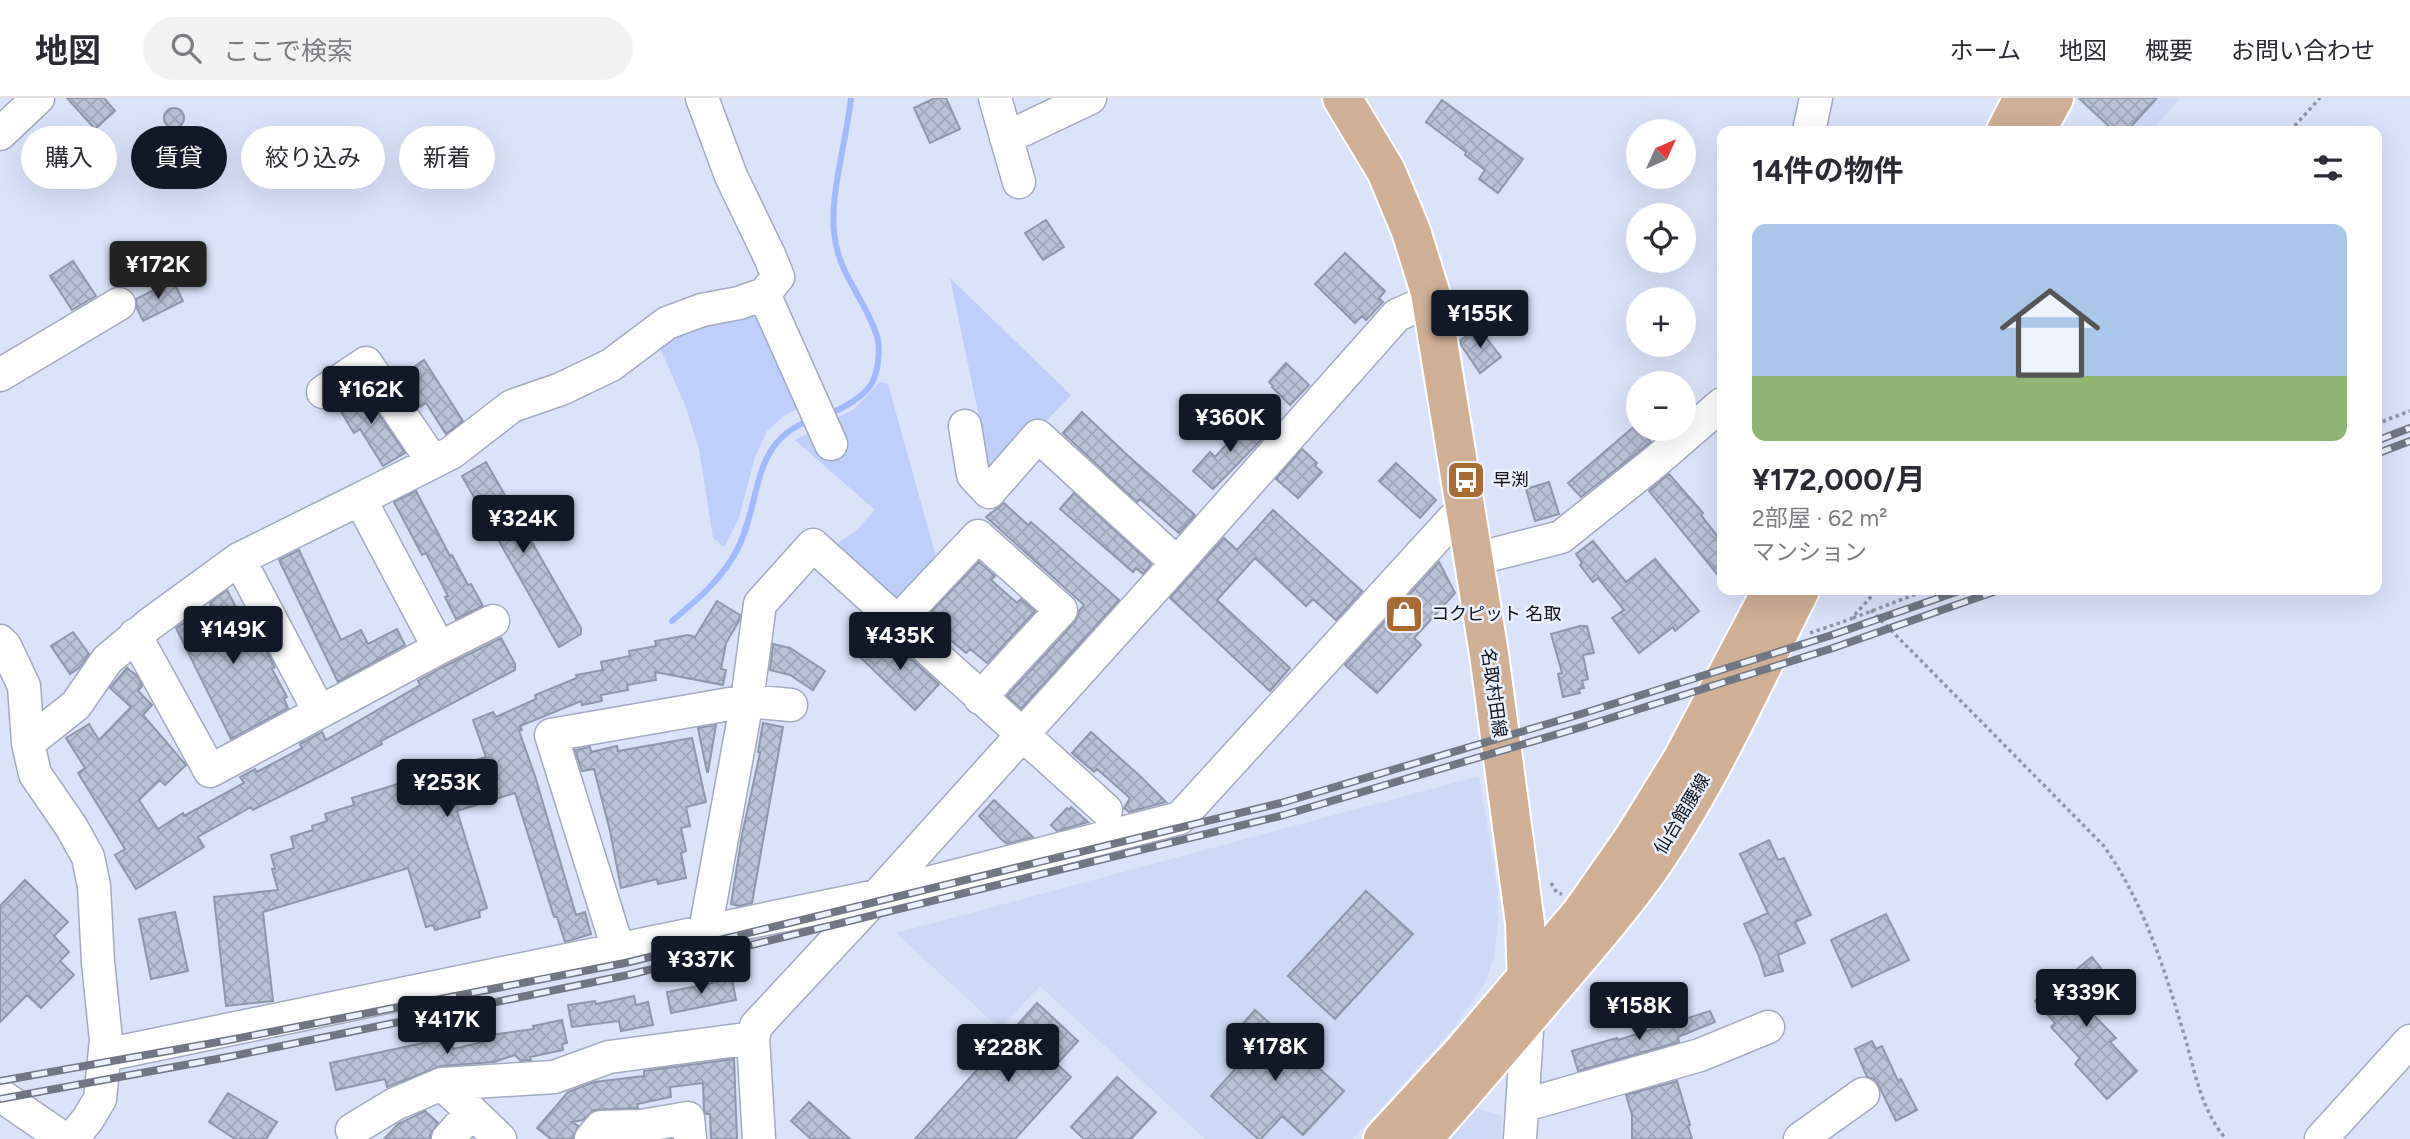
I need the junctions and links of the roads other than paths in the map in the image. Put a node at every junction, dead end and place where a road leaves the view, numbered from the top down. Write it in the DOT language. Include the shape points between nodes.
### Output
graph roads {
  1 [pos="38,98"];
  2 [pos="702,98"];
  3 [pos="995,98"];
  4 [pos="1090,98"];
  5 [pos="1342,98"];
  6 [pos="1816,98"];
  7 [pos="2023,98"];
  8 [pos="2054,98"];
  9 [pos="1810,126"];
  10 [pos="2009,126"];
  11 [pos="2039,126"];
  12 [pos="1,132"];
  13 [pos="1006,138"];
  14 [pos="1019,182"];
  15 [pos="764,294"];
  16 [pos="1432,299"];
  17 [pos="119,304"];
  18 [pos="0,375"];
  19 [pos="323,392"];
  20 [pos="1717,408"];
  21 [pos="822,423"];
  22 [pos="965,426"];
  23 [pos="433,462"];
  24 [pos="360,499"];
  25 [pos="1466,505"];
  26 [pos="239,559"];
  27 [pos="1475,559"];
  28 [pos="1177,563"];
  29 [pos="1770,595"];
  30 [pos="1797,595"];
  31 [pos="493,621"];
  32 [pos="897,622"];
  33 [pos="135,635"];
  34 [pos="0,641"];
  35 [pos="439,648"];
  36 [pos="980,698"];
  37 [pos="747,701"];
  38 [pos="791,705"];
  39 [pos="319,711"];
  40 [pos="1021,735"];
  41 [pos="28,743"];
  42 [pos="1105,810"];
  43 [pos="1519,877"];
  44 [pos="877,896"];
  45 [pos="1579,916"];
  46 [pos="705,931"];
  47 [pos="618,949"];
  48 [pos="1527,998"];
  49 [pos="1768,1027"];
  50 [pos="753,1038"];
  51 [pos="2410,1041"];
  52 [pos="105,1055"];
  53 [pos="442,1084"];
  54 [pos="1863,1094"];
  55 [pos="0,1095"];
  56 [pos="1522,1106"];
  57 [pos="472,1111"];
  58 [pos="352,1130"];
  59 [pos="64,1139"];
  60 [pos="72,1139"];
  61 [pos="448,1139"];
  62 [pos="500,1139"];
  63 [pos="591,1139"];
  64 [pos="690,1139"];
  65 [pos="760,1139"];
  66 [pos="1383,1139"];
  67 [pos="1422,1139"];
  68 [pos="1520,1139"];
  69 [pos="1800,1139"];
  70 [pos="2321,1139"];
  1 -- 12 [label="street"];
  2 -- 15 [label="street" via="731,176 778,277"];
  3 -- 13 [label="street"];
  4 -- 13 [label="street"];
  5 -- 16 [label="main road, 名取村田線" via="1386,171"];
  6 -- 9 [label="street"];
  7 -- 10 [label="main road"];
  8 -- 11 [label="main road"];
  13 -- 14 [label="street"];
  15 -- 21 [label="street"];
  15 -- 23 [label="street" via="667,323 611,365 512,406"];
  16 -- 25 [label="main road, 名取村田線"];
  16 -- 28 [label="street" via="1397,315"];
  17 -- 18 [label="street"];
  19 -- 23 [label="street" via="366,363"];
  20 -- 27 [label="street" via="1561,537"];
  22 -- 28 [label="street" via="973,475 989,492 1038,436"];
  23 -- 24 [label="street"];
  24 -- 26 [label="street"];
  24 -- 35 [label="street"];
  25 -- 27 [label="main road, 名取村田線"];
  25 -- 44 [label="street" via="1180,818"];
  26 -- 33 [label="street"];
  26 -- 39 [label="street"];
  27 -- 43 [label="main road, 名取村田線"];
  28 -- 40 [label="street"];
  29 -- 45 [label="main road, 仙台館腰線" via="1682,760"];
  30 -- 48 [label="main road, 仙台館腰線" via="1720,748 1648,870 1610,922"];
  31 -- 35 [label="street"];
  32 -- 36 [label="street"];
  32 -- 36 [label="street" via="978,536 1061,610"];
  32 -- 37 [label="street" via="813,545 760,604"];
  33 -- 39 [label="street" via="210,771"];
  33 -- 41 [label="street" via="107,660 76,705"];
  34 -- 41 [label="street" via="24,686"];
  35 -- 39 [label="street"];
  36 -- 40 [label="street"];
  37 -- 38 [label="street"];
  37 -- 46 [label="street"];
  37 -- 47 [label="street" via="551,735"];
  40 -- 42 [label="street"];
  40 -- 44 [label="street"];
  41 -- 52 [label="street" via="35,774 89,857"];
  43 -- 45 [label="main road" via="1540,896"];
  43 -- 48 [label="main road, 名取村田線"];
  44 -- 46 [label="street"];
  44 -- 50 [label="street" via="756,1026"];
  45 -- 48 [label="main road, 仙台館腰線"];
  46 -- 47 [label="street"];
  47 -- 52 [label="street"];
  48 -- 56 [label="street"];
  48 -- 66 [label="main road" via="1463,1052"];
  48 -- 67 [label="main road" via="1474,1082"];
  49 -- 56 [label="street" via="1700,1055"];
  50 -- 53 [label="street" via="610,1057 554,1077"];
  50 -- 65 [label="street"];
  51 -- 70 [label="street"];
  52 -- 60 [label="street" via="100,1099"];
  53 -- 57 [label="street"];
  53 -- 58 [label="street" via="395,1104"];
  54 -- 69 [label="street"];
  55 -- 59 [label="street"];
  56 -- 68 [label="street"];
  57 -- 61 [label="street"];
  57 -- 62 [label="street"];
  63 -- 64 [label="street" via="601,1127 688,1118"];
}
